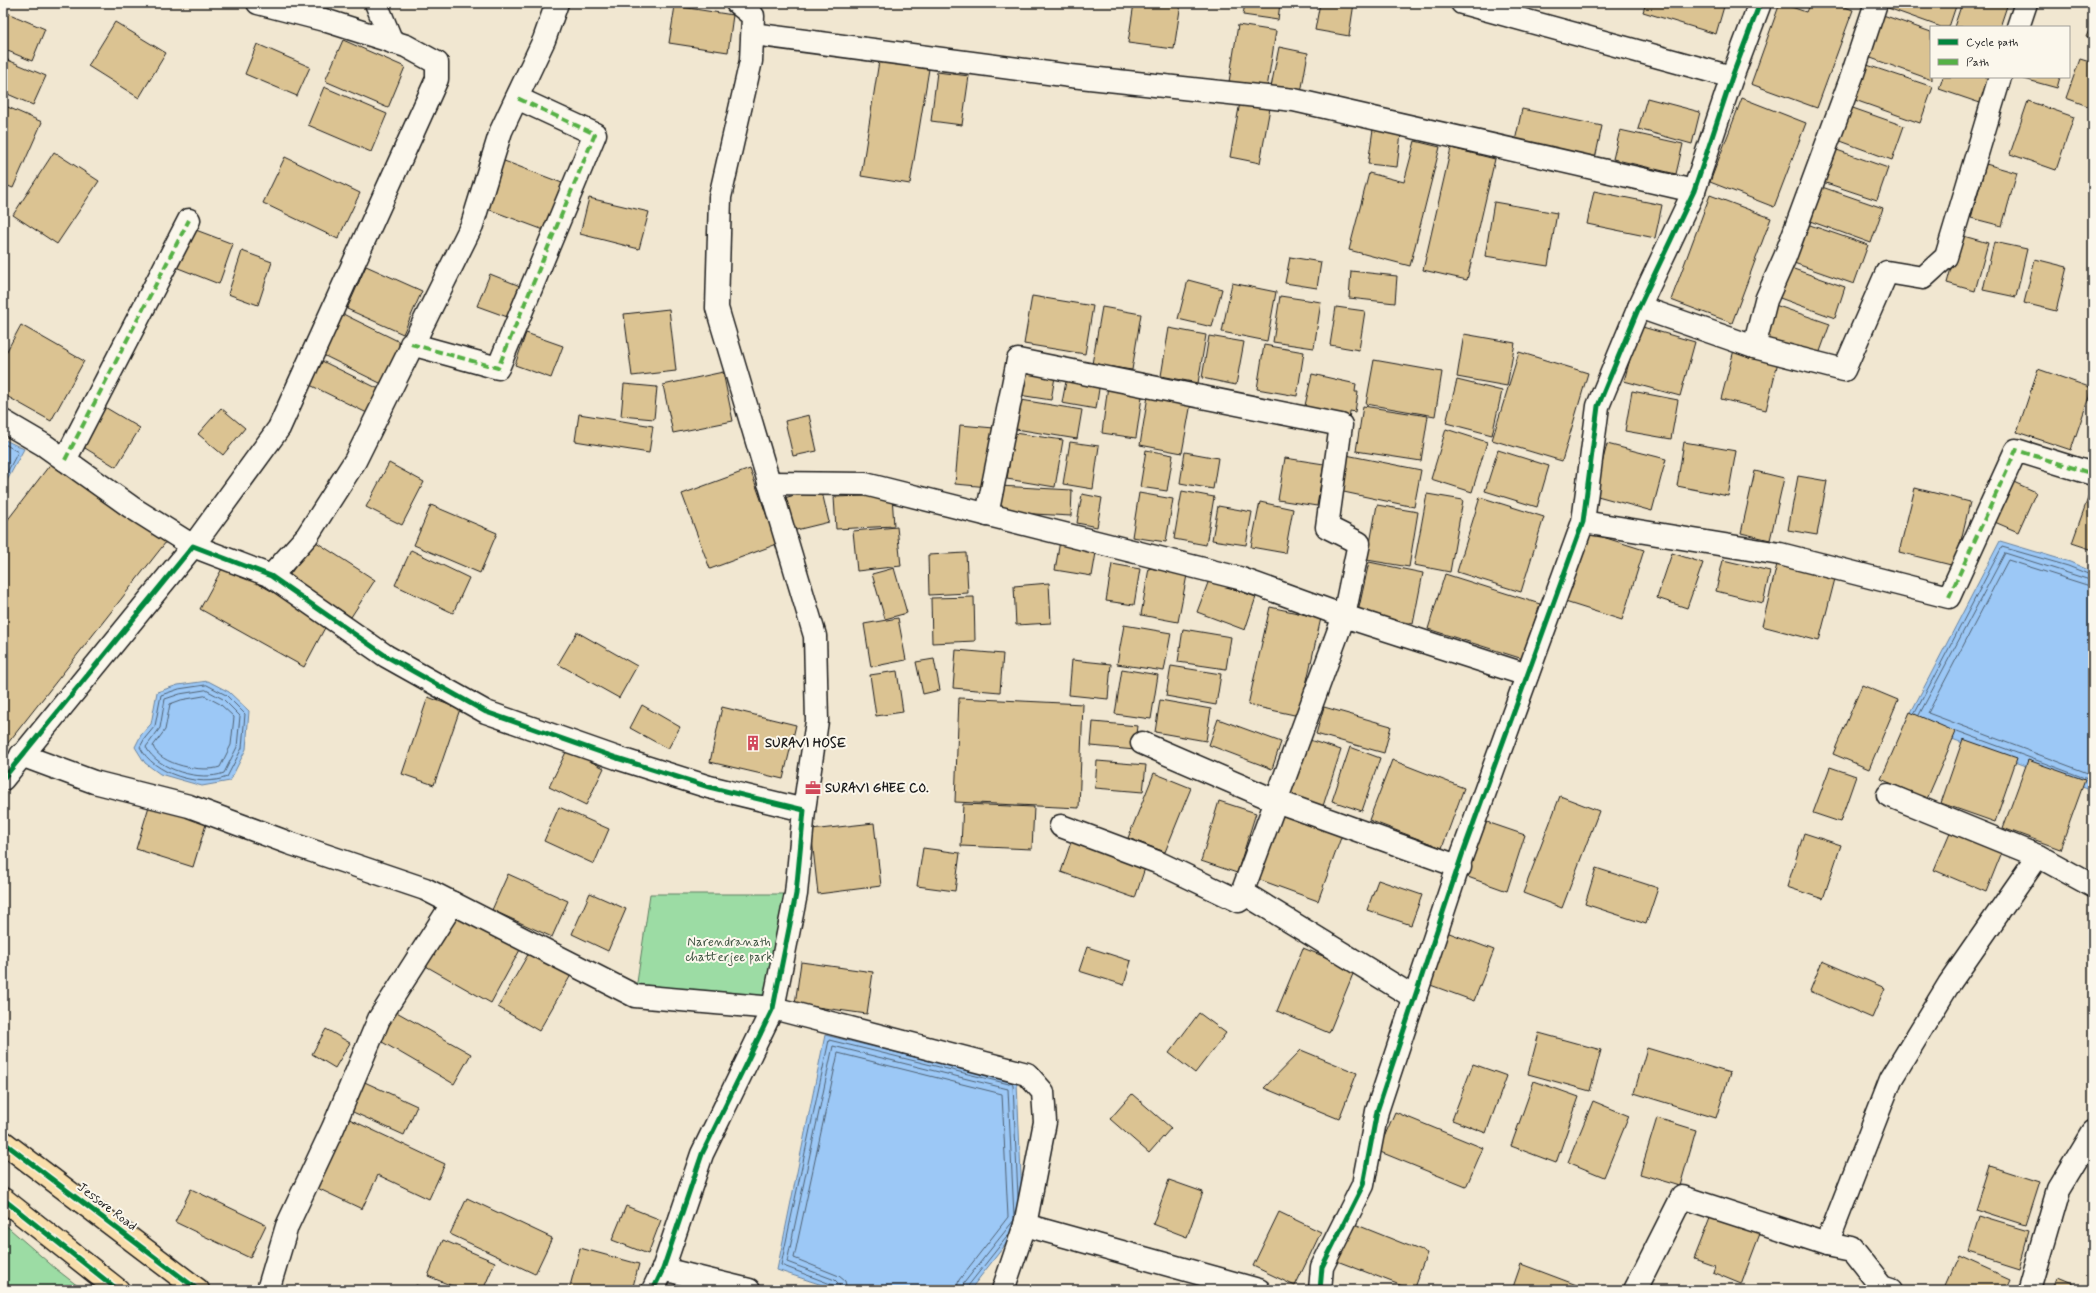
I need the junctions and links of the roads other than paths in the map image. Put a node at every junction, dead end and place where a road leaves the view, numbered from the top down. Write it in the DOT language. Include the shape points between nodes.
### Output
graph roads {
  1 [pos="258,3"];
  2 [pos="376,3"];
  3 [pos="557,3"];
  4 [pos="737,3"];
  5 [pos="1462,3"];
  6 [pos="1760,3"];
  7 [pos="1876,3"];
  8 [pos="2026,3"];
  9 [pos="2018,26"];
  10 [pos="753,34"];
  11 [pos="392,42"];
  12 [pos="1732,77"];
  13 [pos="2000,78"];
  14 [pos="517,98"];
  15 [pos="1694,191"];
  16 [pos="188,220"];
  17 [pos="1639,306"];
  18 [pos="411,344"];
  19 [pos="1754,347"];
  20 [pos="3,421"];
  21 [pos="65,460"];
  22 [pos="2093,474"];
  23 [pos="769,483"];
  24 [pos="988,515"];
  25 [pos="1583,522"];
  26 [pos="193,546"];
  27 [pos="271,576"];
  28 [pos="1344,616"];
  29 [pos="1527,675"];
  30 [pos="1142,743"];
  31 [pos="9,768"];
  32 [pos="1888,795"];
  33 [pos="1276,801"];
  34 [pos="804,810"];
  35 [pos="1061,826"];
  36 [pos="2038,856"];
  37 [pos="1460,867"];
  38 [pos="2093,886"];
  39 [pos="1242,892"];
  40 [pos="453,903"];
  41 [pos="1415,998"];
  42 [pos="773,1008"];
  43 [pos="2093,1132"];
  44 [pos="3,1142"];
  45 [pos="3,1199"];
  46 [pos="1025,1225"];
  47 [pos="1827,1244"];
  48 [pos="663,1269"];
  49 [pos="118,1290"];
  50 [pos="198,1290"];
  51 [pos="268,1290"];
  52 [pos="653,1290"];
  53 [pos="749,1290"];
  54 [pos="1003,1290"];
  55 [pos="1259,1290"];
  56 [pos="1320,1290"];
  57 [pos="1635,1290"];
  58 [pos="1891,1290"];
  59 [pos="2029,1290"];
  1 -- 11 [label="street" via="324,20"];
  2 -- 11 [label="street"];
  3 -- 14 [label="street" via="544,40"];
  4 -- 10 [label="street" via="753,16"];
  5 -- 12 [label="street"];
  6 -- 12 [label="street"];
  7 -- 19 [label="street" via="1852,76 1766,300"];
  8 -- 9 [label="street"];
  10 -- 15 [label="street" via="1071,76 1294,100"];
  10 -- 23 [label="street" via="751,61 720,197 717,308"];
  11 -- 26 [label="street" via="406,46 437,63 437,79 279,428"];
  12 -- 15 [label="street"];
  13 -- 19 [label="street" via="1946,257 1923,278 1886,272 1844,370"];
  14 -- 18 [label="street" via="501,131 472,225"];
  14 -- 18 [label="street" via="595,134 498,368"];
  15 -- 17 [label="street"];
  16 -- 21 [label="street"];
  17 -- 19 [label="street"];
  17 -- 25 [label="street" via="1598,406"];
  18 -- 27 [label="street" via="355,461 307,536"];
  20 -- 21 [label="street"];
  21 -- 26 [label="street" via="131,507"];
  22 -- 25 [label="street" via="2016,450 1949,597 1780,554"];
  23 -- 24 [label="street" via="866,484"];
  23 -- 34 [label="street" via="815,636 818,721"];
  24 -- 28 [label="street" via="1239,578"];
  24 -- 28 [label="street" via="1018,360 1341,425 1327,527 1359,544"];
  25 -- 29 [label="street"];
  26 -- 27 [label="street"];
  26 -- 31 [label="street"];
  27 -- 34 [label="street" via="386,656 486,712 709,787"];
  28 -- 29 [label="street"];
  28 -- 33 [label="street"];
  29 -- 37 [label="street"];
  30 -- 33 [label="street"];
  31 -- 40 [label="street" via="94,782 189,806 425,889"];
  32 -- 36 [label="street"];
  33 -- 37 [label="street"];
  33 -- 39 [label="street"];
  34 -- 42 [label="street" via="796,894"];
  35 -- 39 [label="street" via="1157,862 1239,901"];
  36 -- 38 [label="street"];
  36 -- 47 [label="street" via="1949,984 1891,1079"];
  37 -- 41 [label="street"];
  39 -- 41 [label="street"];
  40 -- 42 [label="street" via="635,996"];
  40 -- 51 [label="street" via="379,1019 333,1128 286,1226"];
  41 -- 56 [label="street" via="1377,1111 1363,1185 1322,1267"];
  42 -- 46 [label="street" via="1027,1074 1043,1092 1045,1122"];
  42 -- 48 [label="street" via="702,1154"];
  43 -- 59 [label="street" via="2058,1190"];
  44 -- 50 [label="main road, Jessore Road"];
  45 -- 49 [label="main road"];
  46 -- 54 [label="street"];
  46 -- 55 [label="street"];
  47 -- 57 [label="street" via="1682,1198"];
  47 -- 58 [label="street" via="1852,1248 1882,1286"];
  48 -- 52 [label="street"];
  48 -- 53 [label="street"];
}
